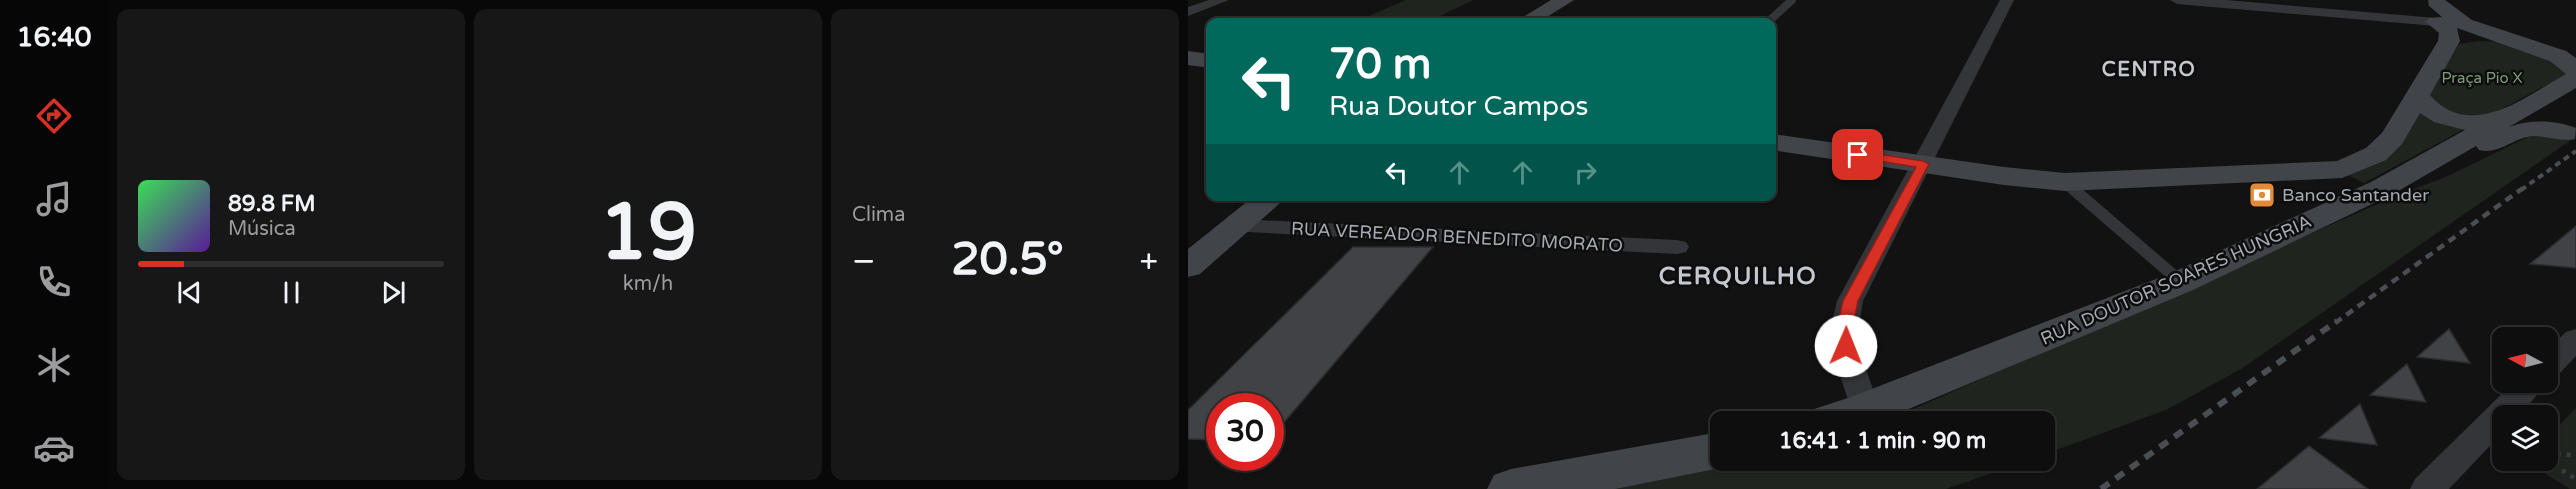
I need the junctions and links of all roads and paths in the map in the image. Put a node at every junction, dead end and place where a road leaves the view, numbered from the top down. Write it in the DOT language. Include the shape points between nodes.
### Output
graph roads {
  1 [pos="1222,0"];
  2 [pos="1565,0"];
  3 [pos="1792,0"];
  4 [pos="2007,0"];
  5 [pos="2177,0"];
  6 [pos="1188,12"];
  7 [pos="2439,12"];
  8 [pos="1532,18"];
  9 [pos="1772,18"];
  10 [pos="2449,41"];
  11 [pos="2520,43"];
  12 [pos="2576,56"];
  13 [pos="1188,58"];
  14 [pos="1206,60"];
  15 [pos="2576,72"];
  16 [pos="2576,78"];
  17 [pos="2416,95"];
  18 [pos="2543,96"];
  19 [pos="2494,122"];
  20 [pos="2572,131"];
  21 [pos="1776,143"];
  22 [pos="1923,164"];
  23 [pos="2065,182"];
  24 [pos="2382,188"];
  25 [pos="1267,201"];
  26 [pos="1236,226"];
  27 [pos="1677,248"];
  28 [pos="1188,266"];
  29 [pos="2181,282"];
  30 [pos="2576,339"];
  31 [pos="2558,357"];
  32 [pos="2522,393"];
  33 [pos="1865,409"];
  34 [pos="1859,411"];
  35 [pos="1710,452"];
  36 [pos="2558,454"];
  37 [pos="2576,456"];
  38 [pos="2558,468"];
  39 [pos="2576,479"];
  40 [pos="1511,489"];
  41 [pos="2427,489"];
  1 -- 6 [label="street"];
  2 -- 8 [label="main road"];
  3 -- 9 [label="lane"];
  4 -- 22 [label="street"];
  5 -- 7 [label="street"];
  7 -- 10 [label="main road" via="2449,31"];
  7 -- 11 [label="main road"];
  10 -- 11 [label="main road" via="2476,38"];
  10 -- 17 [label="main road"];
  11 -- 12 [label="main road"];
  11 -- 15 [label="main road" via="2558,56"];
  13 -- 14 [label="main road"];
  16 -- 18 [label="main road, RUA DOUTOR SOARES HUNGRIA"];
  17 -- 19 [label="main road" via="2428,109 2448,119"];
  17 -- 23 [label="main road" via="2393,138 2376,154 2342,169"];
  18 -- 19 [label="main road, RUA DOUTOR SOARES HUNGRIA"];
  18 -- 20 [label="main road"];
  19 -- 20 [label="main road" via="2523,122"];
  19 -- 24 [label="main road, RUA DOUTOR SOARES HUNGRIA"];
  20 -- 24 [label="main road" via="2521,129 2425,174"];
  21 -- 22 [label="main road"];
  22 -- 23 [label="main road"];
  22 -- 33 [label="street" via="1850,301 1844,331"];
  23 -- 29 [label="lane"];
  24 -- 29 [label="main road, RUA DOUTOR SOARES HUNGRIA"];
  25 -- 26 [label="main road"];
  26 -- 27 [label="street, RUA VEREADOR BENEDITO MORATO"];
  26 -- 28 [label="main road"];
  29 -- 33 [label="main road, RUA DOUTOR SOARES HUNGRIA"];
  30 -- 31 [label="street"];
  32 -- 41 [label="street"];
  33 -- 34 [label="main road, RUA DOUTOR SOARES HUNGRIA"];
  35 -- 40 [label="main road"];
  36 -- 37 [label="path"];
  38 -- 39 [label="path"];
}
